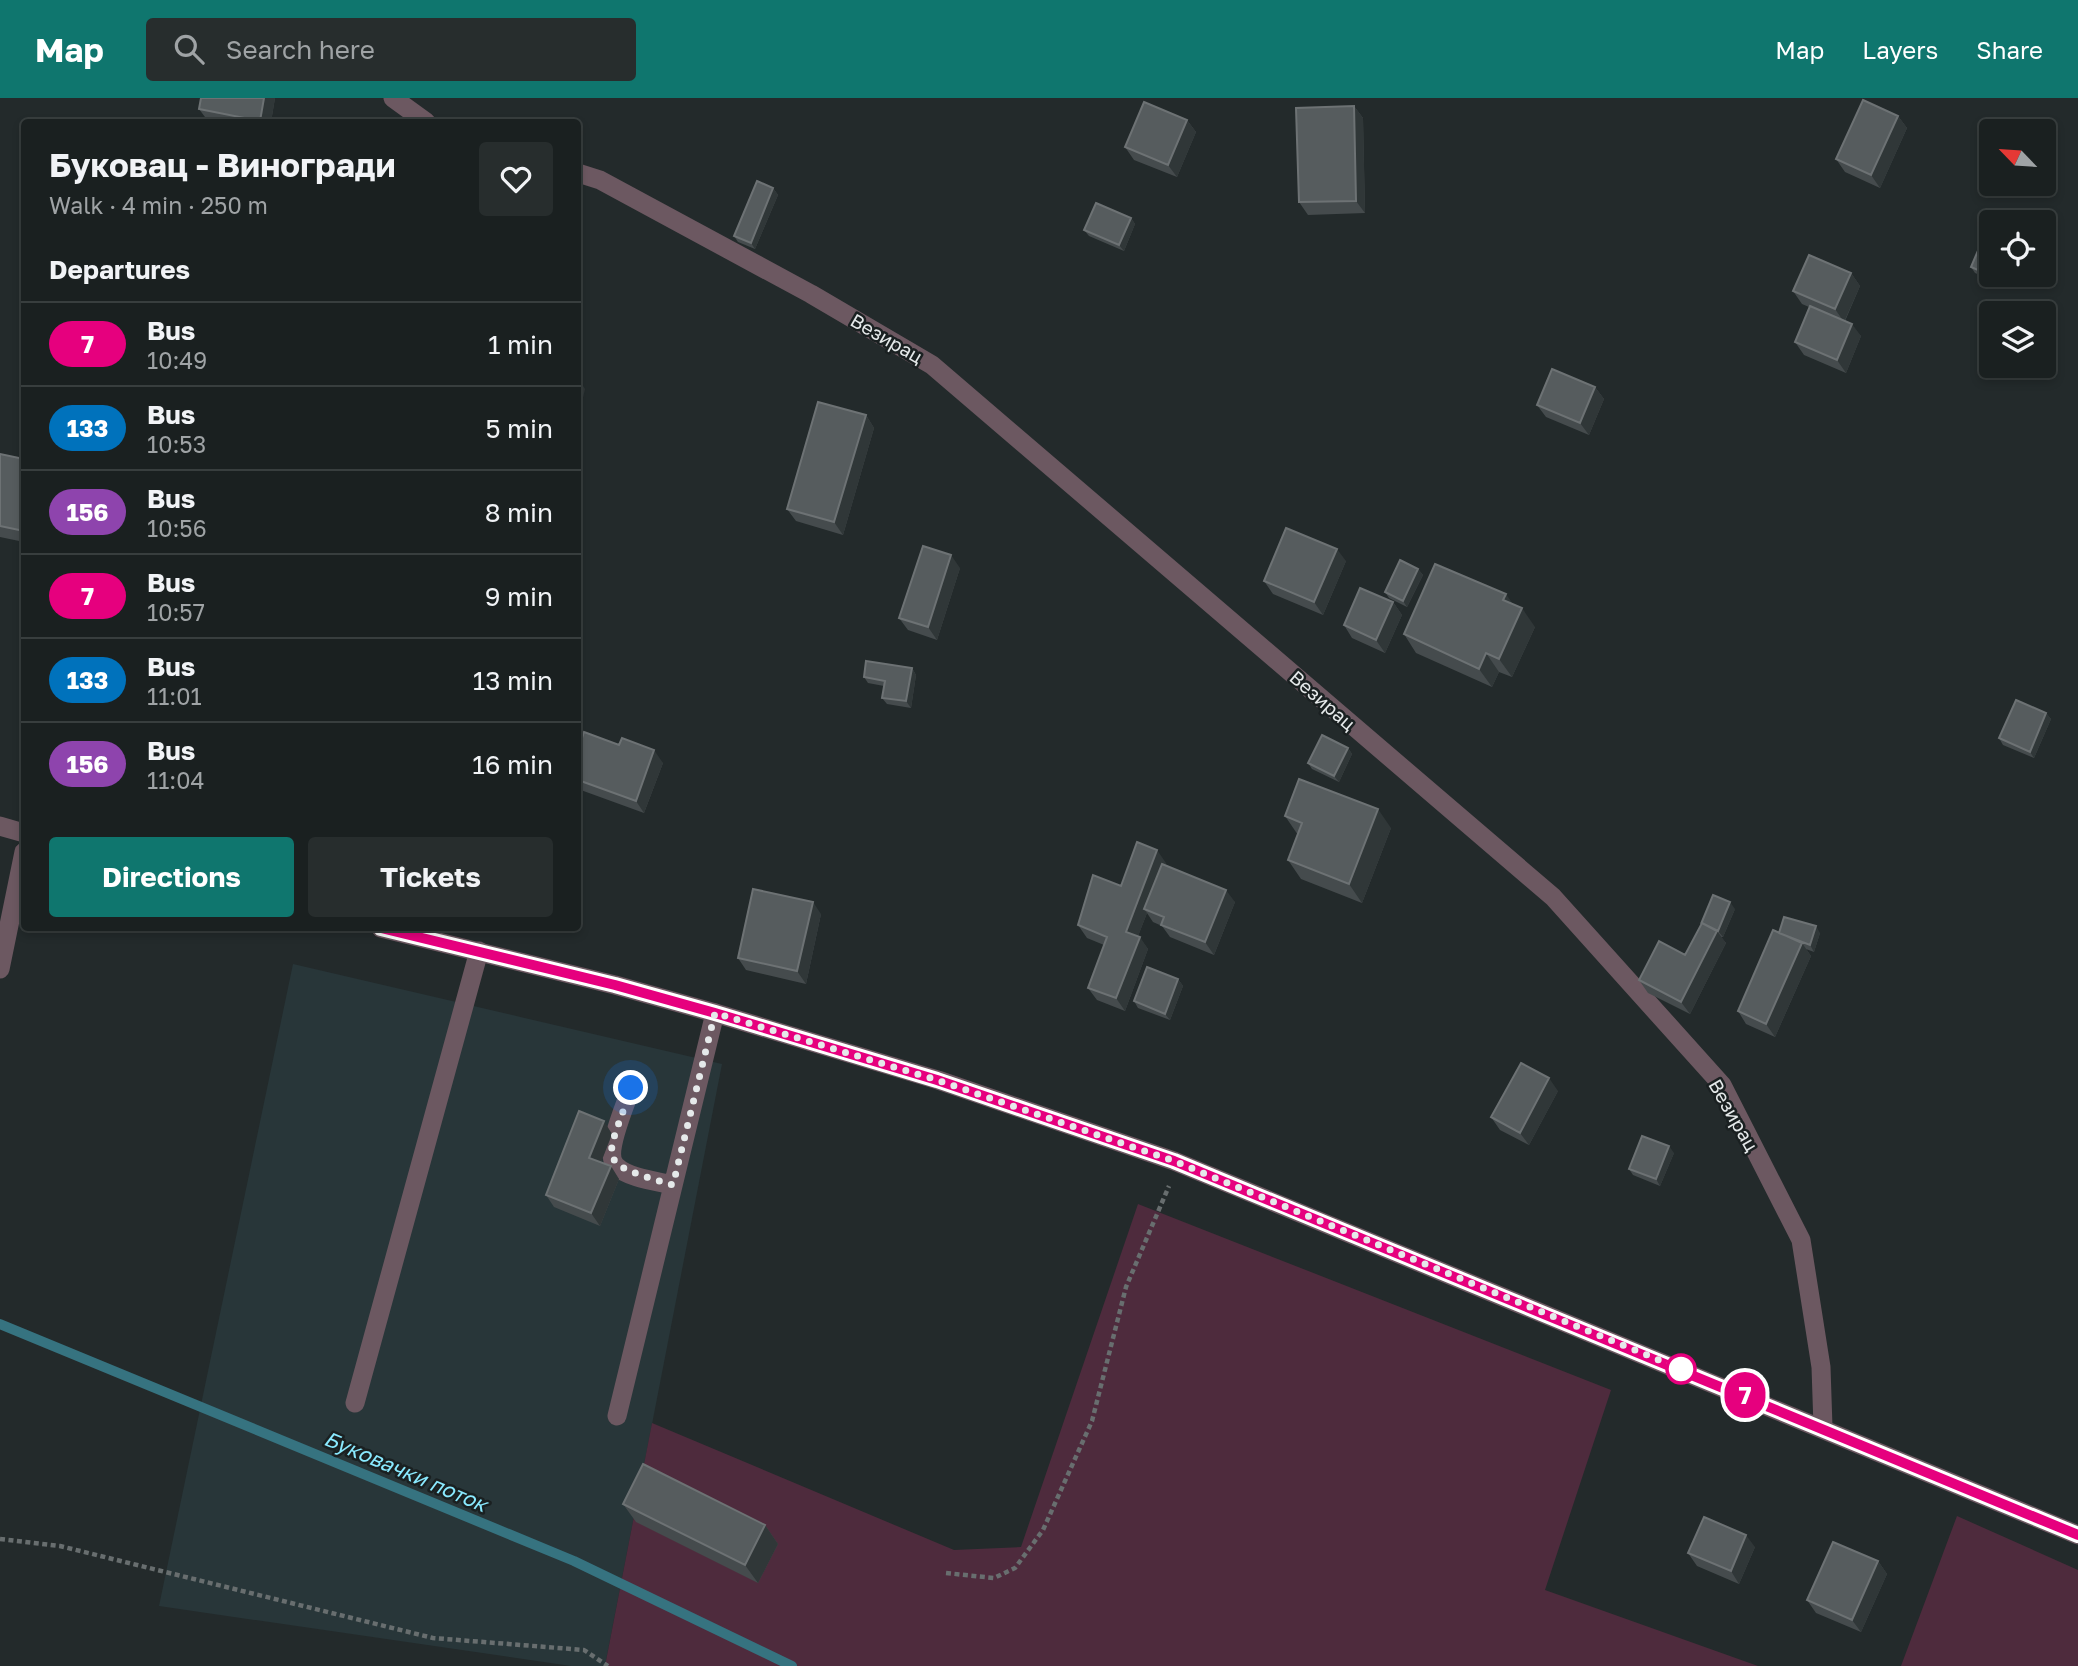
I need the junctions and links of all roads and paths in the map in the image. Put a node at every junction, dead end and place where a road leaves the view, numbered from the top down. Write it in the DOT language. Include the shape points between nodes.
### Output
graph roads {
  1 [pos="393,98"];
  2 [pos="422,119"];
  3 [pos="581,174"];
  4 [pos="0,826"];
  5 [pos="21,832"];
  6 [pos="21,867"];
  7 [pos="394,931"];
  8 [pos="480,951"];
  9 [pos="0,969"];
  10 [pos="715,1013"];
  11 [pos="631,1088"];
  12 [pos="1179,1163"];
  13 [pos="673,1185"];
  14 [pos="355,1403"];
  15 [pos="617,1416"];
  16 [pos="1823,1427"];
  17 [pos="2078,1535"];
  18 [pos="0,1539"];
  19 [pos="946,1573"];
  20 [pos="608,1666"];
  1 -- 2 [label="street"];
  3 -- 16 [label="street, Везирац" via="811,294 932,365 1553,897 1721,1085 1801,1240 1821,1367"];
  4 -- 5 [label="street"];
  6 -- 9 [label="street"];
  7 -- 8 [label="street"];
  8 -- 10 [label="street"];
  8 -- 14 [label="street"];
  10 -- 12 [label="street" via="937,1080"];
  10 -- 13 [label="street"];
  11 -- 13 [label="street" via="610,1153 613,1164 622,1171"];
  12 -- 16 [label="street"];
  12 -- 19 [label="path" via="1126,1287 1092,1421 1043,1530 1015,1568 994,1578"];
  13 -- 15 [label="street"];
  16 -- 17 [label="street"];
  18 -- 20 [label="path" via="60,1546 433,1639 584,1650"];
}
